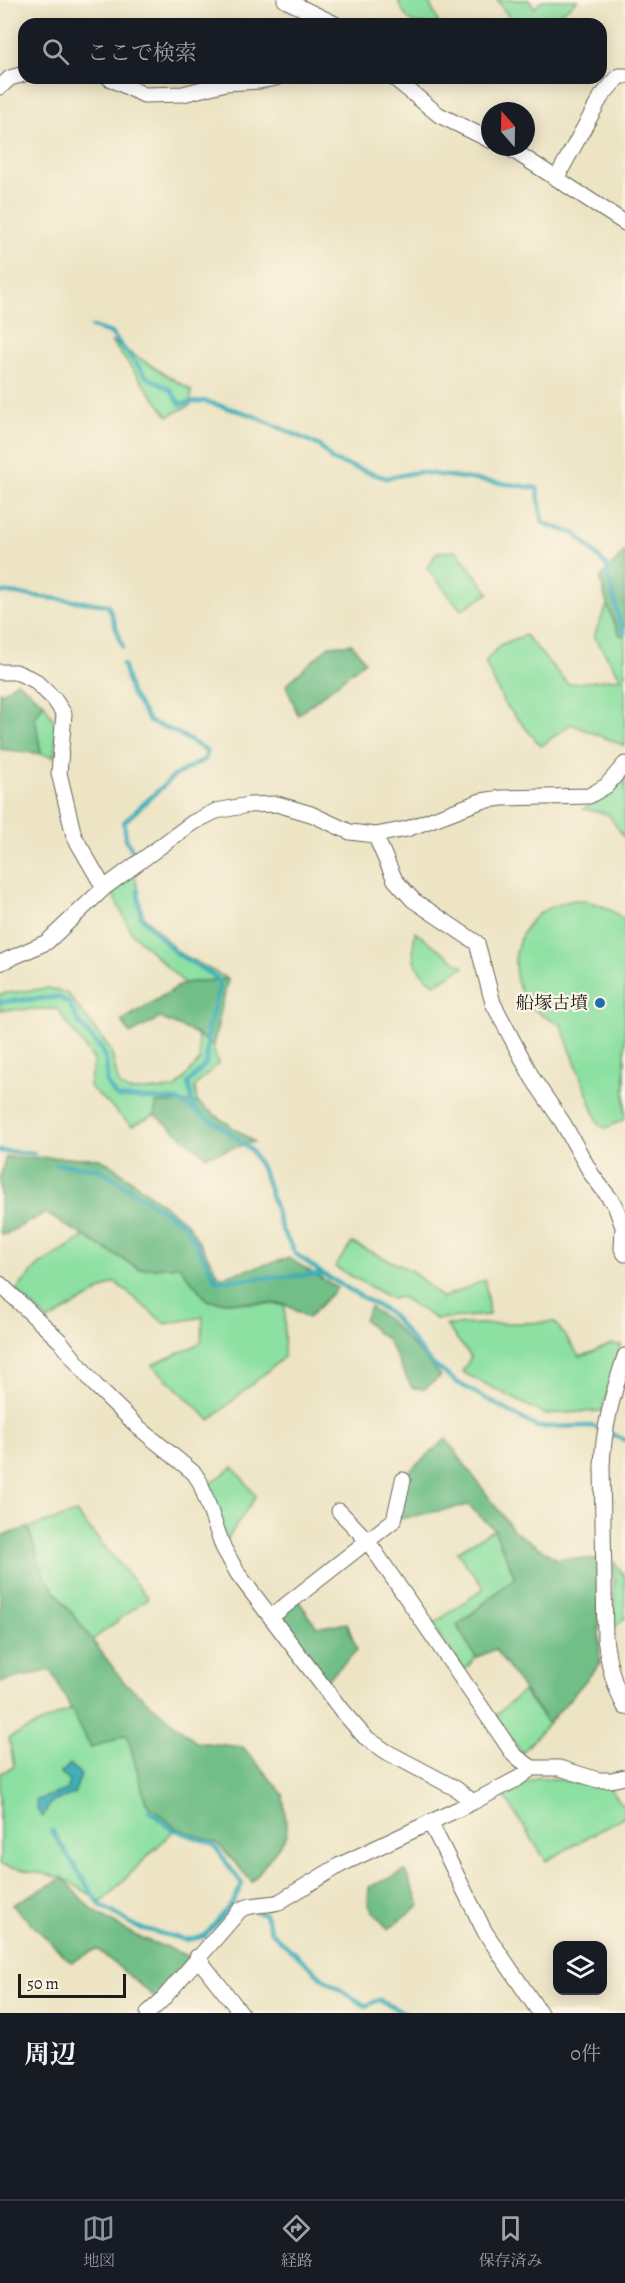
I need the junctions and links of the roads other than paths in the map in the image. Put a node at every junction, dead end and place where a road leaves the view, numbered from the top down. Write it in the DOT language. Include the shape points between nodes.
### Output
graph roads {
  1 [pos="285,0"];
  2 [pos="322,18"];
  3 [pos="18,76"];
  4 [pos="625,76"];
  5 [pos="121,84"];
  6 [pos="222,84"];
  7 [pos="401,84"];
  8 [pos="0,87"];
  9 [pos="481,136"];
  10 [pos="523,156"];
  11 [pos="557,177"];
  12 [pos="625,223"];
  13 [pos="0,672"];
  14 [pos="625,764"];
  15 [pos="375,835"];
  16 [pos="104,888"];
  17 [pos="0,963"];
  18 [pos="625,1254"];
  19 [pos="0,1284"];
  20 [pos="625,1356"];
  21 [pos="403,1480"];
  22 [pos="339,1511"];
  23 [pos="367,1540"];
  24 [pos="272,1616"];
  25 [pos="625,1707"];
  26 [pos="532,1768"];
  27 [pos="625,1777"];
  28 [pos="474,1802"];
  29 [pos="430,1822"];
  30 [pos="197,1957"];
  31 [pos="148,2013"];
  32 [pos="241,2013"];
  33 [pos="540,2013"];
  1 -- 2 [label="street"];
  3 -- 8 [label="street"];
  4 -- 11 [label="street" via="619,76 602,97"];
  5 -- 6 [label="street" via="144,95 183,94"];
  7 -- 9 [label="street" via="439,115"];
  10 -- 11 [label="street"];
  11 -- 12 [label="street"];
  13 -- 16 [label="street" via="15,672 34,680 64,714 61,783 74,836"];
  14 -- 15 [label="street" via="606,786 589,796 481,801 407,829"];
  15 -- 16 [label="street" via="350,832 277,804 216,811 192,823"];
  15 -- 18 [label="street" via="395,880 412,900 477,944 493,1003 533,1079 615,1205"];
  16 -- 17 [label="street" via="47,942"];
  19 -- 24 [label="street" via="60,1341 95,1385 138,1427 194,1473 223,1547 238,1574"];
  20 -- 25 [label="street" via="603,1441 605,1638 617,1692"];
  21 -- 23 [label="street" via="394,1520"];
  22 -- 23 [label="street"];
  23 -- 24 [label="street"];
  23 -- 26 [label="street" via="514,1755"];
  24 -- 28 [label="street" via="365,1737"];
  26 -- 27 [label="street" via="560,1768 598,1780"];
  26 -- 28 [label="street"];
  28 -- 29 [label="street"];
  29 -- 30 [label="street" via="340,1865 279,1902 249,1905 240,1910"];
  29 -- 33 [label="street" via="485,1932"];
  30 -- 31 [label="street"];
  30 -- 32 [label="street"];
}
